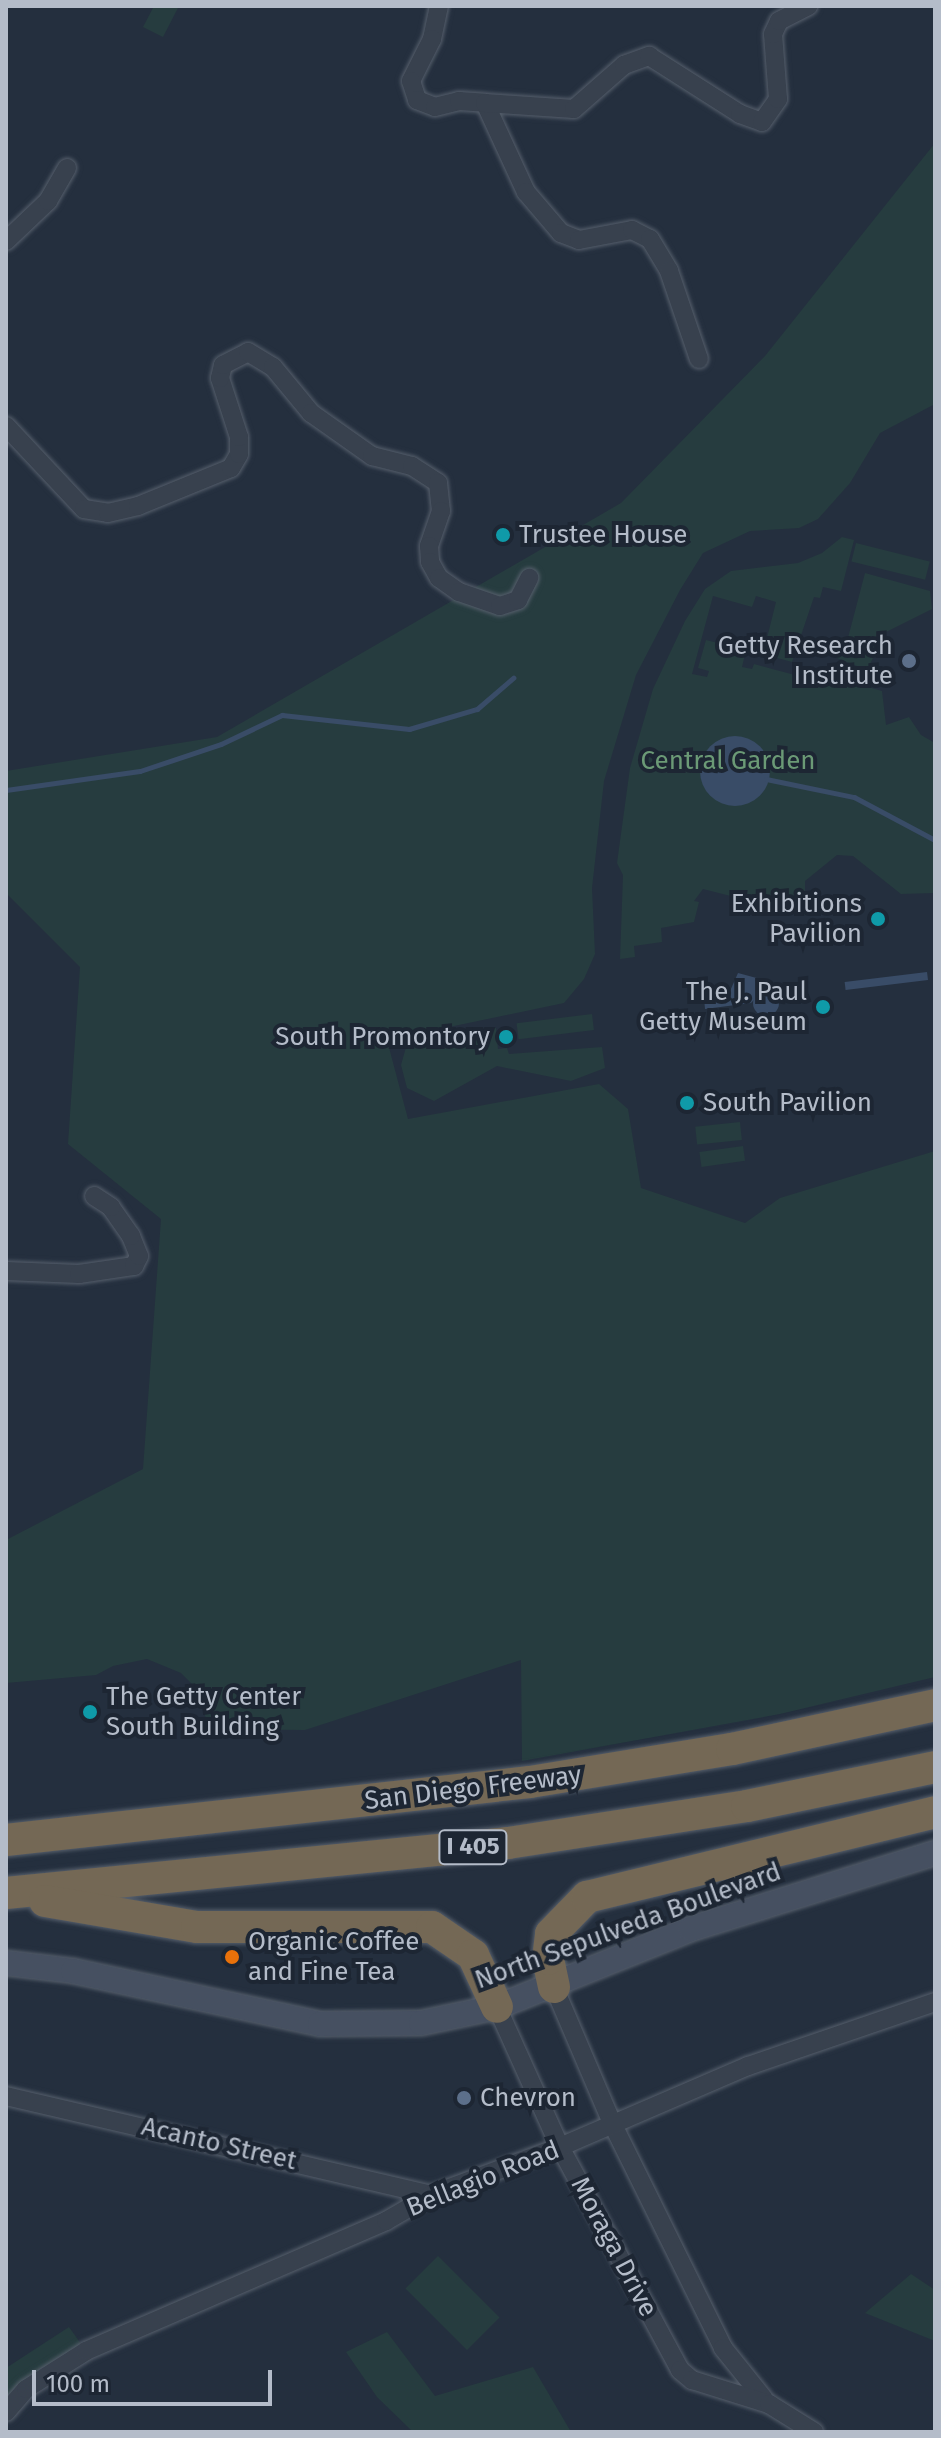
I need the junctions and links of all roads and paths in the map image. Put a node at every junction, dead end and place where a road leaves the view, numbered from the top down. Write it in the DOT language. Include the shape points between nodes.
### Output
graph roads {
  1 [pos="439,6"];
  2 [pos="808,6"];
  3 [pos="485,103"];
  4 [pos="67,168"];
  5 [pos="6,241"];
  6 [pos="699,359"];
  7 [pos="6,426"];
  8 [pos="529,578"];
  9 [pos="94,1196"];
  10 [pos="6,1271"];
  11 [pos="935,1705"];
  12 [pos="935,1721"];
  13 [pos="935,1767"];
  14 [pos="935,1812"];
  15 [pos="6,1840"];
  16 [pos="935,1853"];
  17 [pos="6,1856"];
  18 [pos="6,1894"];
  19 [pos="6,1963"];
  20 [pos="554,1987"];
  21 [pos="935,2002"];
  22 [pos="497,2007"];
  23 [pos="6,2096"];
  24 [pos="613,2125"];
  25 [pos="560,2147"];
  26 [pos="431,2195"];
  27 [pos="728,2357"];
  28 [pos="707,2384"];
  29 [pos="769,2404"];
  30 [pos="6,2412"];
  31 [pos="814,2432"];
  1 -- 3 [label="street" via="432,39 411,81 417,100 435,107 459,101"];
  2 -- 3 [label="street" via="779,21 773,34 778,99 762,122 740,114 649,56 624,65 574,109"];
  3 -- 6 [label="street" via="526,192 561,233 579,240 632,230 650,239 669,271"];
  4 -- 5 [label="street" via="48,201"];
  7 -- 8 [label="street" via="84,509 108,513 138,506 231,468 239,454 239,437 220,378 223,365 248,352 273,367 311,413 372,456 412,466 438,483 441,511 429,546 439,578 459,592 500,606 518,600"];
  9 -- 10 [label="street" via="111,1207 131,1236 139,1256 134,1266 79,1274"];
  11 -- 15 [label="highway, San Diego Freeway / I 405" via="732,1749 559,1778"];
  12 -- 17 [label="highway" via="579,1792"];
  13 -- 18 [label="highway, I 405" via="747,1806 508,1843"];
  14 -- 20 [label="highway" via="587,1897 551,1934 548,1959"];
  16 -- 20 [label="main road, North Sepulveda Boulevard" via="691,1929"];
  18 -- 22 [label="highway" via="197,1927 432,1927 473,1955"];
  19 -- 22 [label="main road, North Sepulveda Boulevard" via="73,1971 343,2026 421,2023"];
  20 -- 22 [label="main road, North Sepulveda Boulevard"];
  20 -- 24 [label="street, Moraga Drive"];
  21 -- 24 [label="street, Bellagio Road" via="748,2066"];
  22 -- 25 [label="street, Moraga Drive"];
  23 -- 26 [label="street, Acanto Street"];
  24 -- 25 [label="street, Bellagio Road"];
  24 -- 27 [label="street, Moraga Drive"];
  25 -- 26 [label="street, Bellagio Road"];
  25 -- 28 [label="street, Moraga Drive" via="680,2370"];
  26 -- 30 [label="street, Bellagio Road" via="386,2221 86,2351 26,2389"];
  27 -- 28 [label="street"];
  27 -- 29 [label="street, Moraga Drive"];
  28 -- 29 [label="street, Moraga Drive"];
  29 -- 31 [label="street, Moraga Drive"];
}
